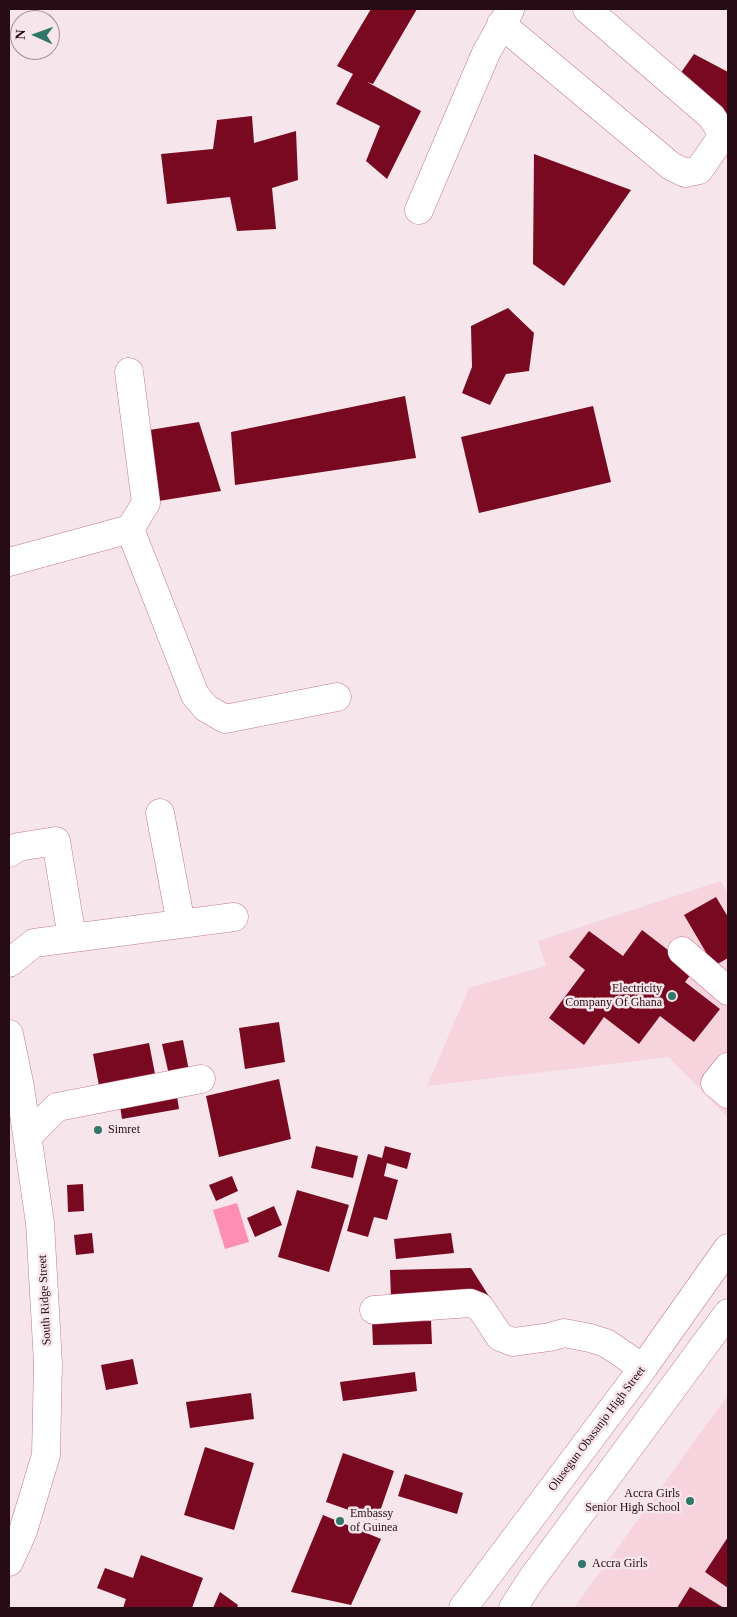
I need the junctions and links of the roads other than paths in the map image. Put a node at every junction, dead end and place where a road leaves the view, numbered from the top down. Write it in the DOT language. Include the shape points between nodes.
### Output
graph roads {
  1 [pos="587,9"];
  2 [pos="506,16"];
  3 [pos="419,210"];
  4 [pos="129,372"];
  5 [pos="130,529"];
  6 [pos="9,562"];
  7 [pos="337,697"];
  8 [pos="160,814"];
  9 [pos="9,854"];
  10 [pos="234,917"];
  11 [pos="182,924"];
  12 [pos="72,938"];
  13 [pos="682,951"];
  14 [pos="9,963"];
  15 [pos="728,991"];
  16 [pos="9,1034"];
  17 [pos="728,1066"];
  18 [pos="201,1079"];
  19 [pos="728,1094"];
  20 [pos="28,1136"];
  21 [pos="728,1248"];
  22 [pos="374,1310"];
  23 [pos="728,1313"];
  24 [pos="643,1368"];
  25 [pos="9,1562"];
  26 [pos="531,1580"];
  27 [pos="463,1608"];
  28 [pos="513,1608"];
  29 [pos="527,1608"];
  1 -- 2 [label="street" via="712,117 720,130 719,141 699,170 685,173 670,166"];
  2 -- 3 [label="street" via="486,53"];
  4 -- 5 [label="street" via="146,503"];
  5 -- 6 [label="street"];
  5 -- 7 [label="street" via="195,695 206,708 225,719"];
  8 -- 11 [label="street"];
  9 -- 12 [label="street" via="18,847 56,841"];
  10 -- 11 [label="street"];
  11 -- 12 [label="street"];
  12 -- 14 [label="street" via="34,943"];
  13 -- 15 [label="street"];
  16 -- 20 [label="street, South Ridge Street"];
  17 -- 19 [label="street" via="715,1082"];
  18 -- 20 [label="street" via="57,1107"];
  20 -- 25 [label="street, South Ridge Street" via="40,1223 48,1363 46,1455 23,1531"];
  21 -- 24 [label="street, Olusegun Obasanjo High Street"];
  22 -- 24 [label="street" via="470,1303 480,1307 500,1337 512,1342 564,1333 590,1338 606,1343"];
  23 -- 26 [label="street"];
  24 -- 27 [label="street, Olusegun Obasanjo High Street"];
  26 -- 28 [label="street"];
  26 -- 29 [label="street"];
}
